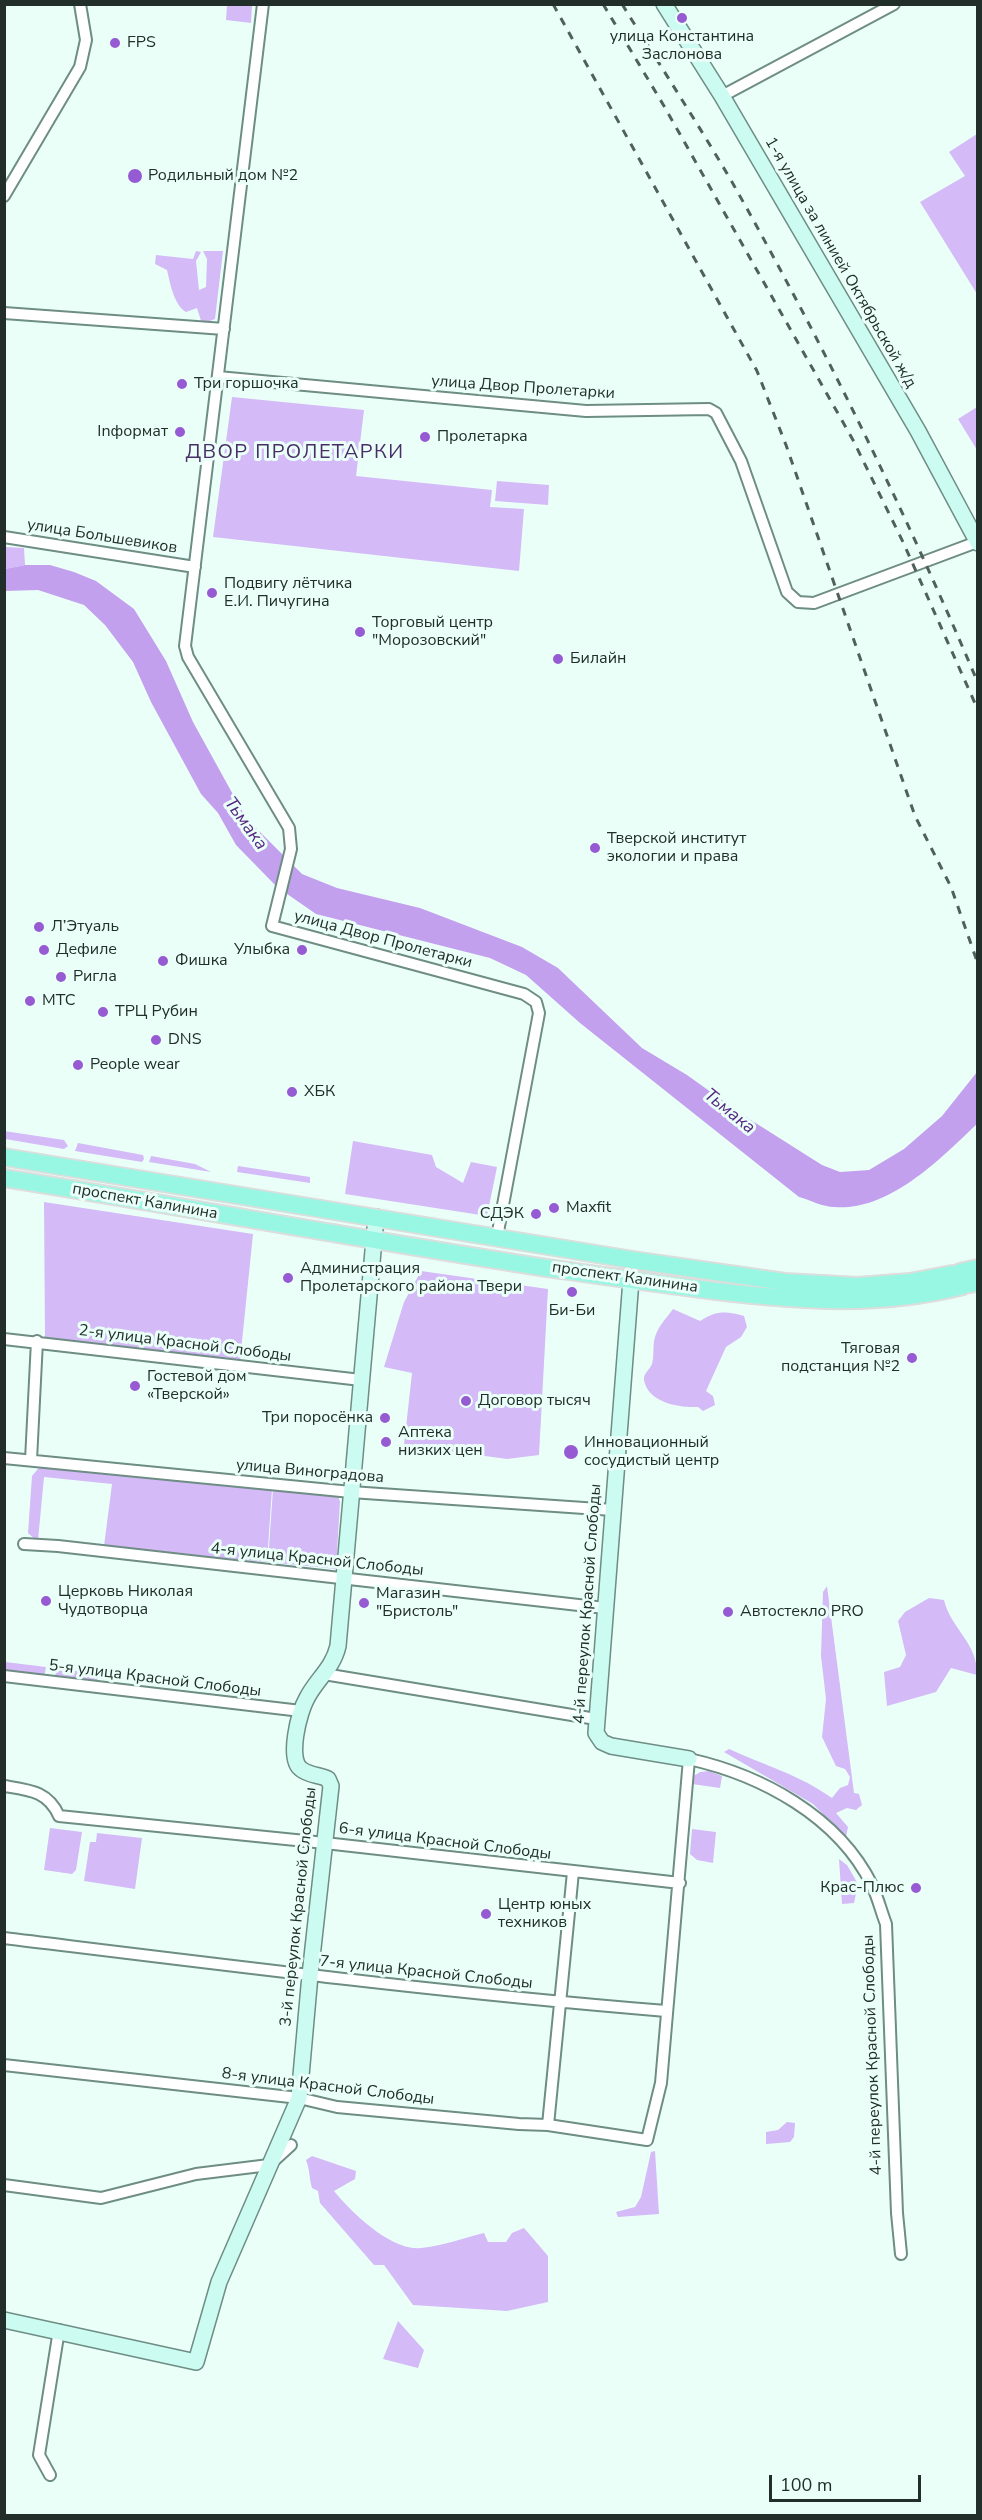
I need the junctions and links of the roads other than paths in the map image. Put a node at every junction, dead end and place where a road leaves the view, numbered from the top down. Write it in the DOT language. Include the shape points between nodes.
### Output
graph roads {
  1 [pos="80,4"];
  2 [pos="263,4"];
  3 [pos="664,4"];
  4 [pos="894,4"];
  5 [pos="722,96"];
  6 [pos="4,196"];
  7 [pos="4,313"];
  8 [pos="224,329"];
  9 [pos="218,377"];
  10 [pos="4,537"];
  11 [pos="977,543"];
  12 [pos="195,567"];
  13 [pos="4,1157"];
  14 [pos="4,1178"];
  15 [pos="215,1190"];
  16 [pos="197,1210"];
  17 [pos="376,1217"];
  18 [pos="497,1237"];
  19 [pos="374,1240"];
  20 [pos="479,1257"];
  21 [pos="647,1262"];
  22 [pos="978,1268"];
  23 [pos="631,1280"];
  24 [pos="965,1280"];
  25 [pos="4,1339"];
  26 [pos="37,1341"];
  27 [pos="361,1380"];
  28 [pos="4,1458"];
  29 [pos="32,1460"];
  30 [pos="351,1492"];
  31 [pos="613,1510"];
  32 [pos="24,1544"];
  33 [pos="344,1578"];
  34 [pos="605,1608"];
  35 [pos="324,1674"];
  36 [pos="4,1676"];
  37 [pos="302,1711"];
  38 [pos="596,1719"];
  39 [pos="689,1759"];
  40 [pos="4,1786"];
  41 [pos="325,1843"];
  42 [pos="573,1872"];
  43 [pos="680,1883"];
  44 [pos="4,1938"];
  45 [pos="309,1975"];
  46 [pos="560,2002"];
  47 [pos="666,2011"];
  48 [pos="4,2065"];
  49 [pos="299,2097"];
  50 [pos="548,2125"];
  51 [pos="291,2145"];
  52 [pos="269,2165"];
  53 [pos="4,2185"];
  54 [pos="901,2254"];
  55 [pos="4,2320"];
  56 [pos="59,2330"];
  57 [pos="50,2475"];
  1 -- 6 [label="street" via="86,40 80,67"];
  2 -- 8 [label="street, улица Двор Пролетарки"];
  3 -- 5 [label="street, 1-я улица за линией Октябрьской ж/д"];
  4 -- 5 [label="street"];
  5 -- 11 [label="street, 1-я улица за линией Октябрьской ж/д" via="918,431"];
  7 -- 8 [label="street"];
  8 -- 9 [label="street, улица Двор Пролетарки"];
  9 -- 11 [label="street, улица Двор Пролетарки" via="586,411 709,409 716,413 741,461 788,594 803,604 837,597"];
  9 -- 12 [label="street, улица Двор Пролетарки"];
  10 -- 12 [label="street, улица Большевиков"];
  12 -- 18 [label="street, улица Двор Пролетарки" via="187,654 288,823 290,850 272,926 514,991 536,1002 539,1013"];
  13 -- 15 [label="main road, проспект Калинина"];
  14 -- 16 [label="main road, проспект Калинина"];
  15 -- 16 [label="main road" via="208,1203"];
  15 -- 17 [label="main road, проспект Калинина"];
  16 -- 19 [label="main road, проспект Калинина"];
  17 -- 18 [label="main road, проспект Калинина"];
  17 -- 19 [label="street, 3-й переулок Красной Слободы"];
  18 -- 20 [label="main road"];
  18 -- 21 [label="main road, проспект Калинина"];
  19 -- 20 [label="main road, проспект Калинина"];
  19 -- 27 [label="street, 3-й переулок Красной Слободы"];
  20 -- 23 [label="main road, проспект Калинина"];
  21 -- 23 [label="main road" via="635,1269"];
  21 -- 24 [label="main road, проспект Калинина" via="837,1286"];
  22 -- 24 [label="main road, проспект Калинина"];
  23 -- 24 [label="main road, проспект Калинина" via="840,1302 892,1299"];
  23 -- 31 [label="street, 4-й переулок Красной Слободы"];
  25 -- 26 [label="street, 2-я улица Красной Слободы"];
  26 -- 27 [label="street, 2-я улица Красной Слободы"];
  26 -- 29 [label="street"];
  27 -- 30 [label="street, 3-й переулок Красной Слободы"];
  28 -- 29 [label="street, улица Виноградова"];
  29 -- 30 [label="street, улица Виноградова"];
  30 -- 31 [label="street, улица Виноградова"];
  30 -- 33 [label="street, 3-й переулок Красной Слободы"];
  31 -- 34 [label="street, 4-й переулок Красной Слободы"];
  32 -- 33 [label="street, 4-я улица Красной Слободы"];
  33 -- 34 [label="street, 4-я улица Красной Слободы"];
  33 -- 35 [label="street, 3-й переулок Красной Слободы" via="337,1649"];
  34 -- 38 [label="street, 4-й переулок Красной Слободы"];
  35 -- 37 [label="street, 3-й переулок Красной Слободы"];
  35 -- 38 [label="street"];
  36 -- 37 [label="street, 5-я улица Красной Слободы"];
  37 -- 41 [label="street, 3-й переулок Красной Слободы" via="295,1761 303,1771 328,1779 331,1784"];
  38 -- 39 [label="street, 4-й переулок Красной Слободы" via="596,1733 608,1745"];
  39 -- 43 [label="street"];
  39 -- 54 [label="street, 4-й переулок Красной Слободы" via="728,1768 764,1784 808,1812 845,1847 872,1885 886,1924"];
  40 -- 41 [label="street, 6-я улица Красной Слободы" via="41,1793 55,1806 59,1816"];
  41 -- 42 [label="street, 6-я улица Красной Слободы"];
  41 -- 45 [label="street, 3-й переулок Красной Слободы"];
  42 -- 43 [label="street, 6-я улица Красной Слободы"];
  42 -- 46 [label="street"];
  43 -- 47 [label="street"];
  44 -- 45 [label="street, 7-я улица Красной Слободы"];
  45 -- 46 [label="street, 7-я улица Красной Слободы"];
  45 -- 49 [label="street, 3-й переулок Красной Слободы"];
  46 -- 47 [label="street, 7-я улица Красной Слободы"];
  46 -- 50 [label="street"];
  47 -- 50 [label="street, 8-я улица Красной Слободы" via="661,2083 647,2140"];
  48 -- 49 [label="street, 8-я улица Красной Слободы"];
  49 -- 50 [label="street, 8-я улица Красной Слободы" via="337,2107"];
  49 -- 52 [label="street, 3-й переулок Красной Слободы"];
  51 -- 52 [label="street"];
  52 -- 53 [label="street" via="196,2174 101,2198"];
  52 -- 56 [label="street, 3-й переулок Красной Слободы" via="219,2282 195,2362"];
  55 -- 56 [label="street"];
  56 -- 57 [label="street" via="39,2455"];
}
